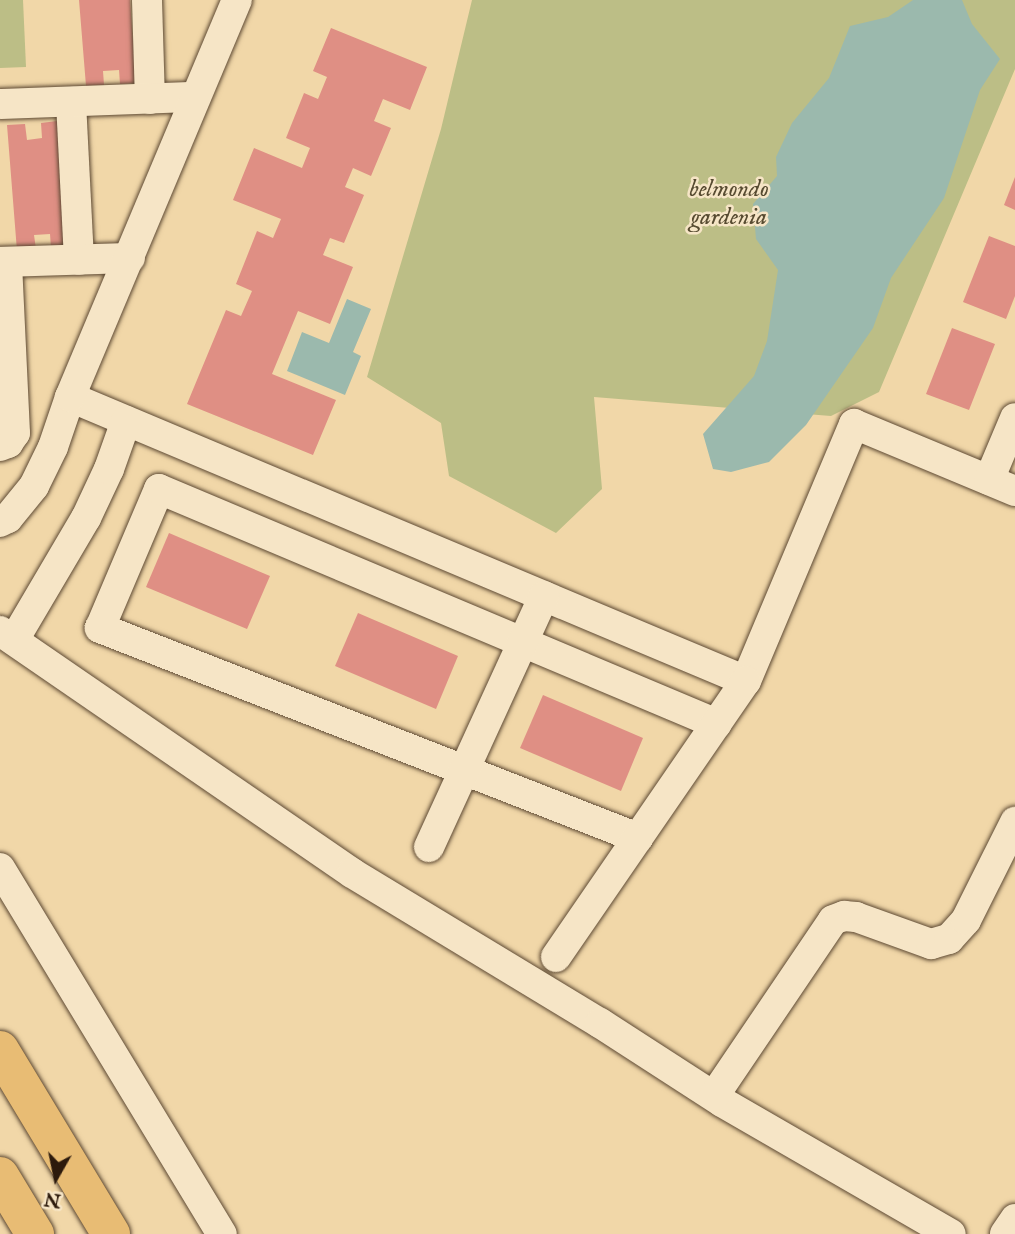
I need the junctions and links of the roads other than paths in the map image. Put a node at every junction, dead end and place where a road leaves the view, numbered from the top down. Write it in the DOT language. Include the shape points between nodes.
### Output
graph roads {
  1 [pos="147,0"];
  2 [pos="237,0"];
  3 [pos="195,97"];
  4 [pos="150,99"];
  5 [pos="71,102"];
  6 [pos="0,104"];
  7 [pos="130,258"];
  8 [pos="79,260"];
  9 [pos="3,262"];
  10 [pos="70,397"];
  11 [pos="1015,418"];
  12 [pos="126,421"];
  13 [pos="0,446"];
  14 [pos="1002,486"];
  15 [pos="0,522"];
  16 [pos="544,596"];
  17 [pos="7,635"];
  18 [pos="523,643"];
  19 [pos="746,681"];
  20 [pos="717,724"];
  21 [pos="464,770"];
  22 [pos="1015,821"];
  23 [pos="638,838"];
  24 [pos="429,847"];
  25 [pos="0,868"];
  26 [pos="556,957"];
  27 [pos="0,1050"];
  28 [pos="714,1096"];
  29 [pos="0,1176"];
  30 [pos="1015,1219"];
  31 [pos="35,1234"];
  32 [pos="111,1234"];
  33 [pos="222,1234"];
  34 [pos="951,1234"];
  35 [pos="1005,1234"];
  1 -- 4 [label="street"];
  2 -- 3 [label="street"];
  3 -- 4 [label="street"];
  3 -- 7 [label="street"];
  4 -- 5 [label="street"];
  5 -- 6 [label="street"];
  5 -- 8 [label="street"];
  7 -- 8 [label="street"];
  7 -- 10 [label="street"];
  8 -- 9 [label="street"];
  9 -- 13 [label="street" via="15,433"];
  10 -- 12 [label="street"];
  10 -- 15 [label="street" via="34,486"];
  11 -- 14 [label="street"];
  12 -- 16 [label="street"];
  12 -- 17 [label="street" via="86,518"];
  14 -- 19 [label="street" via="854,424"];
  16 -- 18 [label="street"];
  16 -- 19 [label="street"];
  17 -- 28 [label="street" via="352,873"];
  18 -- 20 [label="street"];
  18 -- 21 [label="street"];
  18 -- 21 [label="street" via="159,489 100,628"];
  19 -- 20 [label="street"];
  20 -- 23 [label="street"];
  21 -- 23 [label="street"];
  21 -- 24 [label="street"];
  22 -- 28 [label="street" via="966,920 949,939 932,944 856,917 833,920"];
  23 -- 26 [label="street"];
  25 -- 33 [label="street"];
  27 -- 32 [label="highway"];
  28 -- 34 [label="street"];
  29 -- 31 [label="highway"];
  30 -- 35 [label="street"];
}
